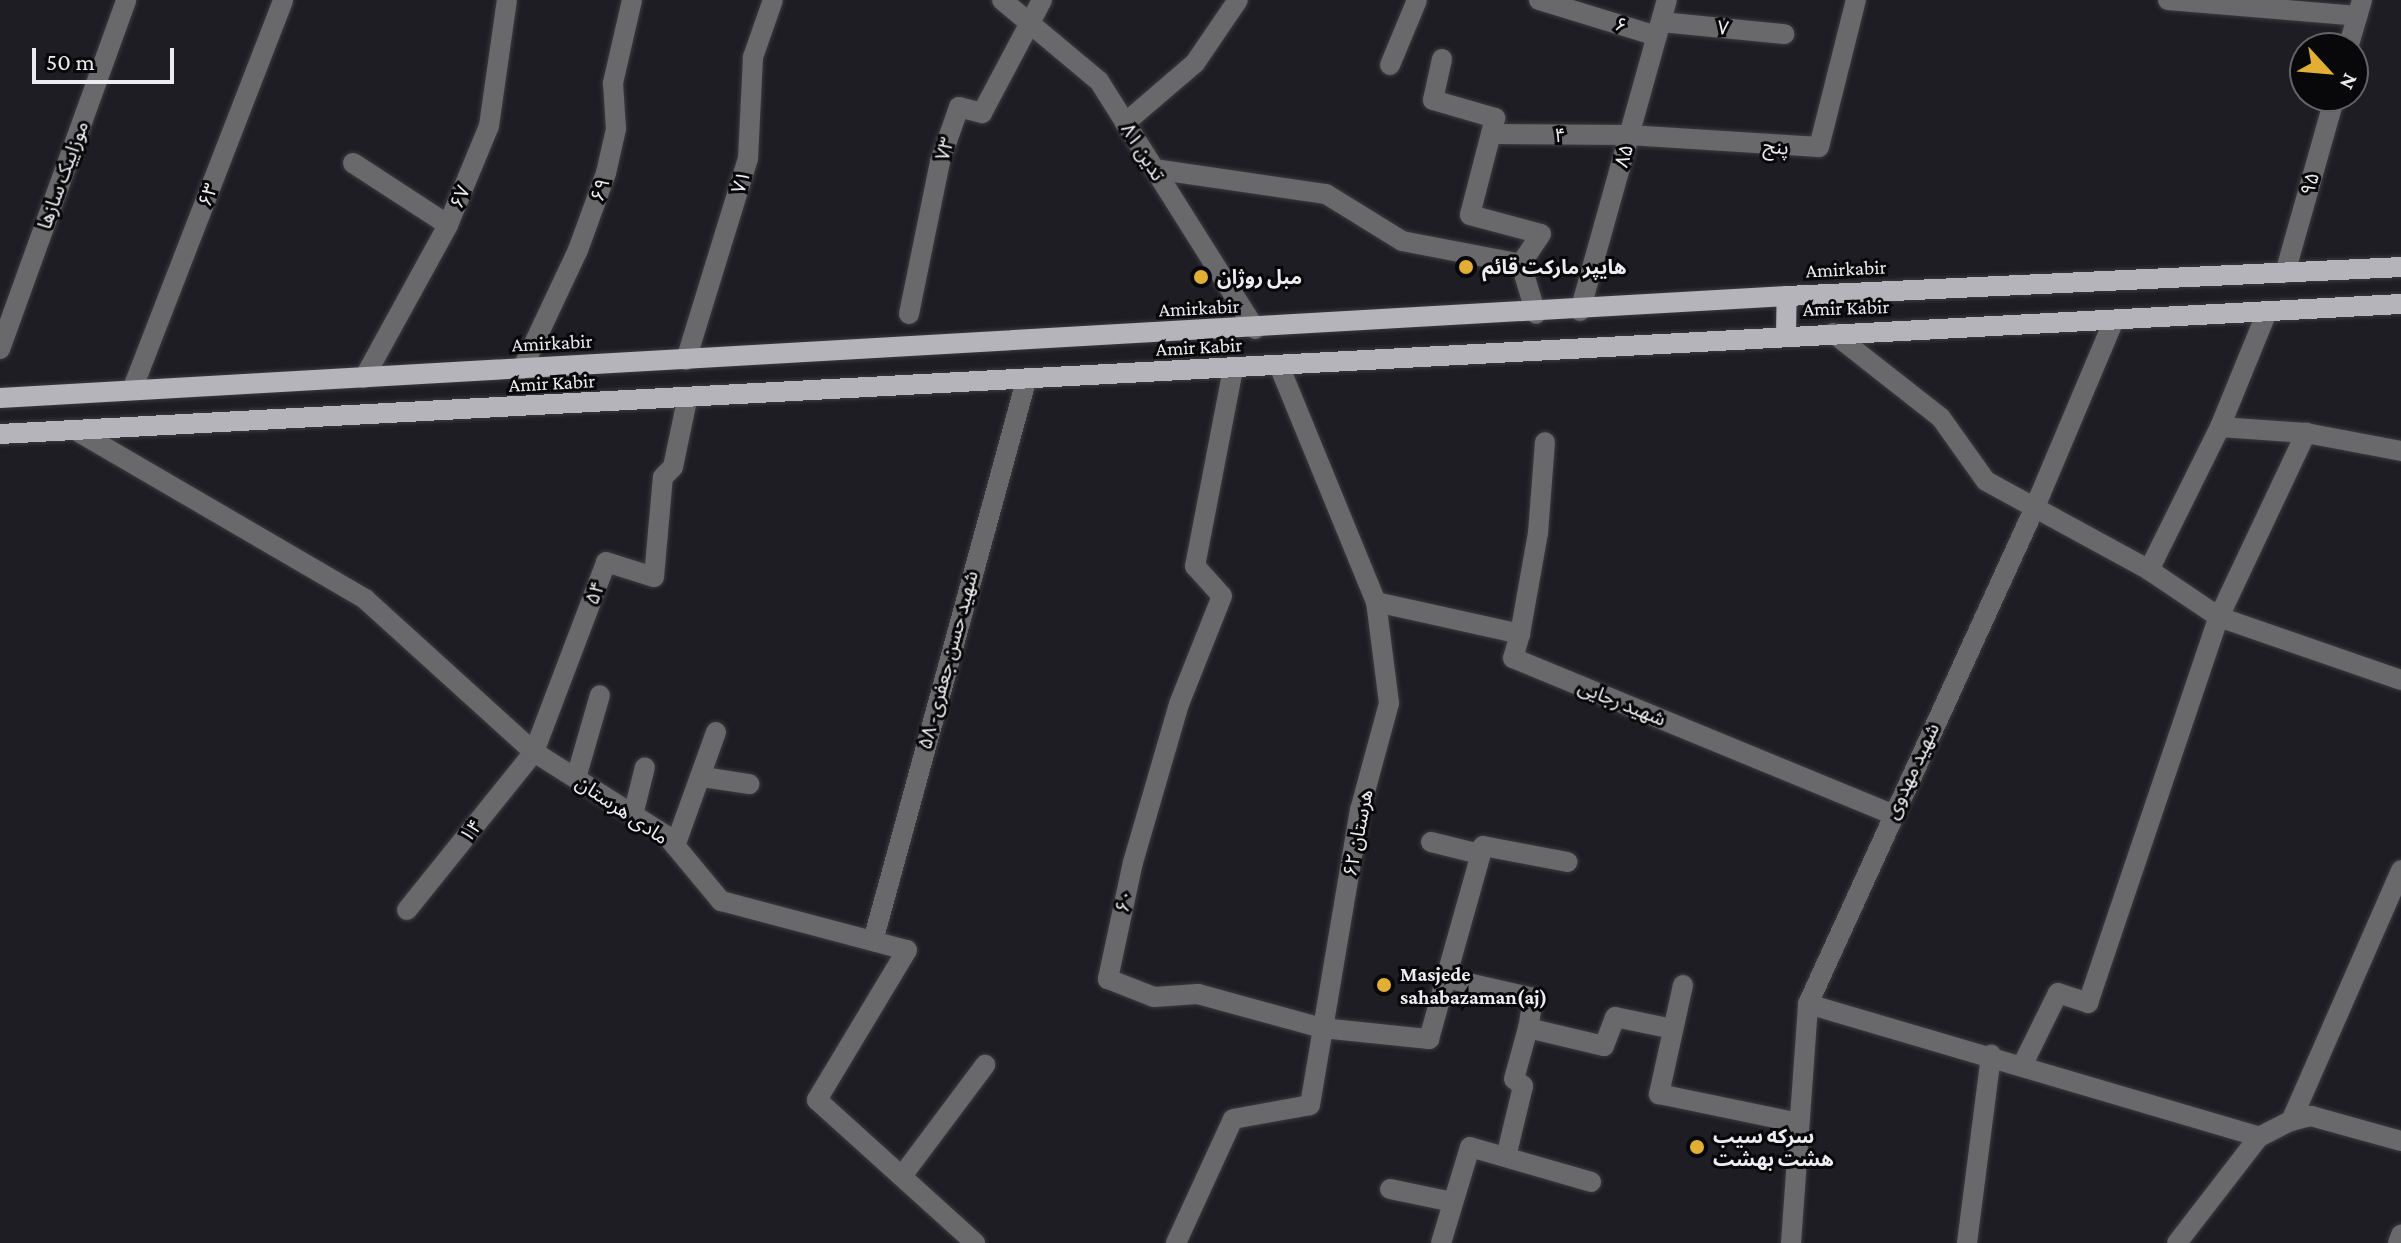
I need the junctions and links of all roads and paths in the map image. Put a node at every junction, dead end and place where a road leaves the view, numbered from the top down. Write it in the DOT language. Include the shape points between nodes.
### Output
graph roads {
  1 [pos="126,0"];
  2 [pos="283,0"];
  3 [pos="507,0"];
  4 [pos="632,0"];
  5 [pos="773,0"];
  6 [pos="1002,0"];
  7 [pos="1042,0"];
  8 [pos="1417,0"];
  9 [pos="1539,0"];
  10 [pos="1667,0"];
  11 [pos="1856,0"];
  12 [pos="2168,0"];
  13 [pos="1235,1"];
  14 [pos="2359,8"];
  15 [pos="1031,24"];
  16 [pos="1659,29"];
  17 [pos="2352,32"];
  18 [pos="1784,34"];
  19 [pos="1442,59"];
  20 [pos="1390,65"];
  21 [pos="2330,112"];
  22 [pos="1125,123"];
  23 [pos="1491,134"];
  24 [pos="1629,135"];
  25 [pos="353,163"];
  26 [pos="1154,169"];
  27 [pos="448,225"];
  28 [pos="1521,264"];
  29 [pos="2401,267"];
  30 [pos="2285,273"];
  31 [pos="1787,296"];
  32 [pos="1739,300"];
  33 [pos="2401,304"];
  34 [pos="1580,311"];
  35 [pos="2267,312"];
  36 [pos="909,314"];
  37 [pos="1536,314"];
  38 [pos="2114,320"];
  39 [pos="1255,329"];
  40 [pos="1833,333"];
  41 [pos="1786,335"];
  42 [pos="1740,337"];
  43 [pos="0,349"];
  44 [pos="686,360"];
  45 [pos="1279,366"];
  46 [pos="522,369"];
  47 [pos="1233,369"];
  48 [pos="364,378"];
  49 [pos="1026,381"];
  50 [pos="278,383"];
  51 [pos="132,390"];
  52 [pos="0,398"];
  53 [pos="687,400"];
  54 [pos="281,419"];
  55 [pos="2220,427"];
  56 [pos="75,430"];
  57 [pos="2306,433"];
  58 [pos="0,434"];
  59 [pos="1545,442"];
  60 [pos="2401,451"];
  61 [pos="2035,507"];
  62 [pos="2149,570"];
  63 [pos="1376,602"];
  64 [pos="2219,617"];
  65 [pos="1520,634"];
  66 [pos="2401,680"];
  67 [pos="600,695"];
  68 [pos="716,732"];
  69 [pos="534,752"];
  70 [pos="645,767"];
  71 [pos="703,777"];
  72 [pos="576,778"];
  73 [pos="749,784"];
  74 [pos="1892,814"];
  75 [pos="633,815"];
  76 [pos="1431,842"];
  77 [pos="675,846"];
  78 [pos="1480,854"];
  79 [pos="1568,862"];
  80 [pos="2401,870"];
  81 [pos="407,910"];
  82 [pos="873,941"];
  83 [pos="1446,978"];
  84 [pos="1683,985"];
  85 [pos="1808,1004"];
  86 [pos="1322,1028"];
  87 [pos="1528,1028"];
  88 [pos="1673,1029"];
  89 [pos="1991,1055"];
  90 [pos="2023,1064"];
  91 [pos="985,1065"];
  92 [pos="2291,1121"];
  93 [pos="1799,1123"];
  94 [pos="2259,1137"];
  95 [pos="2401,1141"];
  96 [pos="1506,1157"];
  97 [pos="902,1176"];
  98 [pos="1591,1182"];
  99 [pos="1390,1189"];
  100 [pos="1453,1202"];
  101 [pos="2401,1235"];
  102 [pos="975,1243"];
  103 [pos="1176,1243"];
  104 [pos="1441,1243"];
  105 [pos="1791,1243"];
  106 [pos="1967,1243"];
  107 [pos="2177,1243"];
  108 [pos="2398,1243"];
  1 -- 43 [label="street, موزاییک سازها"];
  2 -- 51 [label="street, ۶۳"];
  3 -- 27 [label="street, ۶۷" via="489,126"];
  4 -- 46 [label="street, ۶۹" via="613,83 616,129 606,173 578,250"];
  5 -- 44 [label="street, ۷۱" via="753,57 748,159"];
  6 -- 15 [label="street, تدین ۸۱"];
  7 -- 15 [label="street"];
  8 -- 20 [label="street"];
  9 -- 16 [label="street, ۶"];
  10 -- 16 [label="street, ۸۵"];
  11 -- 24 [label="street, پنج" via="1819,147"];
  12 -- 14 [label="street"];
  13 -- 22 [label="street" via="1195,63"];
  14 -- 17 [label="street"];
  15 -- 22 [label="street, تدین ۸۱" via="1099,81"];
  15 -- 36 [label="street, ۷۳" via="982,113 959,107 940,161"];
  16 -- 18 [label="street, ۷"];
  16 -- 24 [label="street, ۸۵"];
  19 -- 23 [label="street" via="1433,100 1495,118"];
  21 -- 30 [label="street, ۹۵"];
  22 -- 26 [label="street, تدین ۸۱"];
  23 -- 24 [label="street, ۴"];
  23 -- 28 [label="street" via="1470,215 1541,234"];
  24 -- 34 [label="street, ۸۵"];
  25 -- 27 [label="street"];
  26 -- 28 [label="street" via="1326,194 1402,241"];
  26 -- 39 [label="street, تدین ۸۱"];
  27 -- 48 [label="street, ۶۷"];
  28 -- 37 [label="street"];
  29 -- 30 [label="main road, Amirkabir"];
  30 -- 31 [label="main road, Amirkabir"];
  31 -- 32 [label="main road, Amirkabir"];
  31 -- 41 [label="main road"];
  32 -- 34 [label="main road, Amirkabir"];
  32 -- 42 [label="main road"];
  33 -- 35 [label="main road, Amir Kabir"];
  34 -- 37 [label="main road, Amirkabir"];
  35 -- 38 [label="main road, Amir Kabir"];
  35 -- 55 [label="street"];
  37 -- 39 [label="main road, Amirkabir"];
  38 -- 40 [label="main road, Amir Kabir"];
  38 -- 61 [label="street, شهید مهدوی"];
  39 -- 44 [label="main road, Amirkabir"];
  40 -- 41 [label="main road, Amir Kabir"];
  40 -- 61 [label="street" via="1941,418 1986,481"];
  41 -- 42 [label="main road, Amir Kabir"];
  42 -- 45 [label="main road, Amir Kabir"];
  44 -- 46 [label="main road, Amirkabir"];
  45 -- 47 [label="main road, Amir Kabir"];
  45 -- 63 [label="street, هرستان ۶۲"];
  46 -- 48 [label="main road, Amirkabir"];
  47 -- 49 [label="main road, Amir Kabir"];
  47 -- 86 [label="street, ۶۰" via="1195,566 1222,596 1179,704 1133,862 1108,979 1154,997 1198,994"];
  48 -- 50 [label="main road, Amirkabir"];
  49 -- 53 [label="main road, Amir Kabir"];
  49 -- 82 [label="street, شهید حسن جعفری- ۵۸"];
  50 -- 51 [label="main road, Amirkabir"];
  50 -- 54 [label="main road"];
  51 -- 52 [label="main road, Amirkabir"];
  53 -- 54 [label="main road, Amir Kabir"];
  53 -- 69 [label="street, ۵۴" via="673,467 663,477 654,577 606,562"];
  54 -- 56 [label="main road, Amir Kabir"];
  55 -- 57 [label="street"];
  55 -- 62 [label="street"];
  56 -- 58 [label="main road, Amir Kabir"];
  56 -- 69 [label="street, مادی هرستان" via="365,599"];
  57 -- 60 [label="street"];
  57 -- 64 [label="street"];
  59 -- 65 [label="street" via="1538,533"];
  61 -- 62 [label="street"];
  61 -- 74 [label="street, شهید مهدوی"];
  62 -- 64 [label="street"];
  63 -- 65 [label="street"];
  63 -- 86 [label="street, هرستان ۶۲" via="1389,703 1360,810"];
  64 -- 66 [label="street"];
  64 -- 90 [label="street" via="2088,1003 2058,993"];
  65 -- 74 [label="street, شهید رجایی" via="1513,658"];
  67 -- 72 [label="street"];
  68 -- 71 [label="street"];
  69 -- 72 [label="street, مادی هرستان"];
  69 -- 81 [label="street, ۱۴"];
  70 -- 75 [label="street"];
  71 -- 73 [label="street"];
  71 -- 77 [label="street"];
  72 -- 75 [label="street, مادی هرستان"];
  74 -- 85 [label="street, شهید مهدوی"];
  75 -- 77 [label="street, مادی هرستان"];
  76 -- 78 [label="street"];
  77 -- 82 [label="street, مادی هرستان" via="721,901"];
  78 -- 79 [label="street" via="1483,846"];
  78 -- 83 [label="street"];
  80 -- 92 [label="street"];
  82 -- 97 [label="street, مادی هرستان" via="907,950 817,1100"];
  83 -- 86 [label="street, ۶۰" via="1429,1039"];
  83 -- 87 [label="street" via="1533,998"];
  84 -- 88 [label="street"];
  85 -- 89 [label="street"];
  85 -- 93 [label="street, شهید مهدوی"];
  86 -- 103 [label="street, هرستان ۶۲" via="1310,1105 1233,1119"];
  87 -- 88 [label="street" via="1604,1046 1615,1017"];
  87 -- 96 [label="street" via="1514,1079 1523,1086"];
  88 -- 93 [label="street" via="1659,1094"];
  89 -- 90 [label="street"];
  89 -- 106 [label="street"];
  90 -- 94 [label="street"];
  91 -- 97 [label="street"];
  92 -- 94 [label="street"];
  92 -- 95 [label="street" via="2311,1116"];
  93 -- 105 [label="street, شهید مهدوی"];
  94 -- 107 [label="street"];
  96 -- 98 [label="street"];
  96 -- 100 [label="street" via="1470,1147"];
  97 -- 102 [label="street, مادی هرستان"];
  99 -- 100 [label="street"];
  100 -- 104 [label="street"];
  101 -- 108 [label="street"];
}
